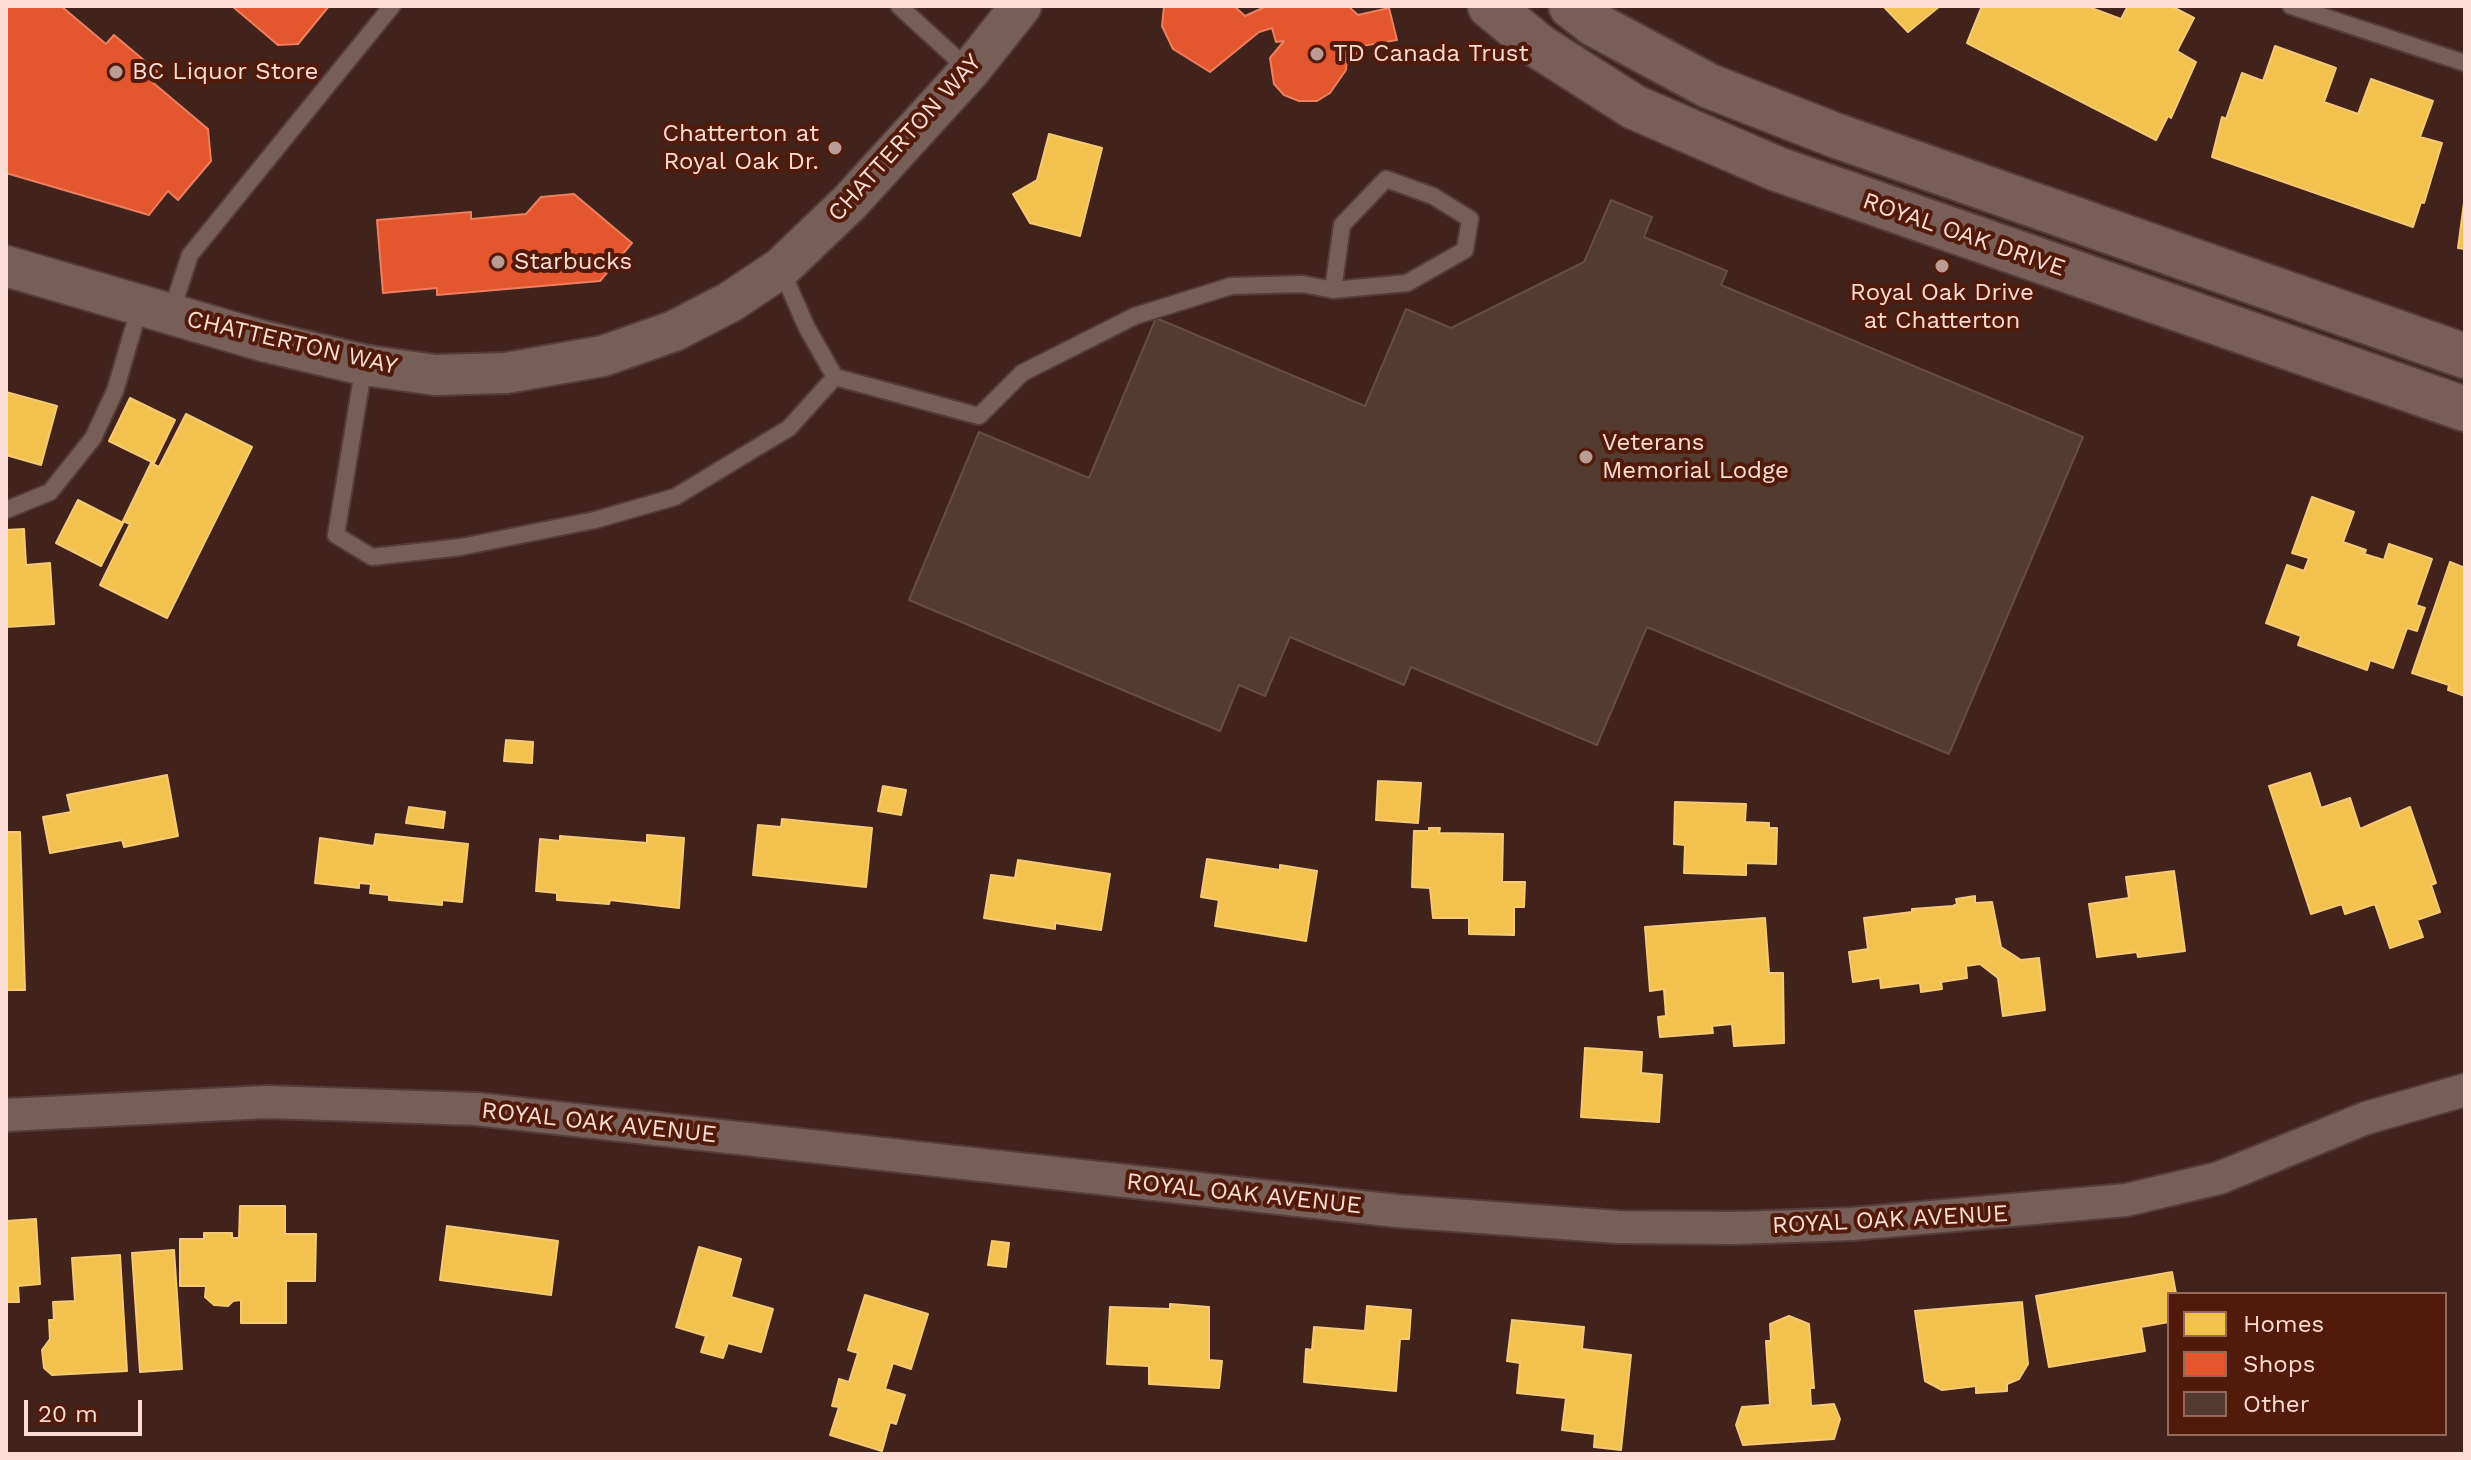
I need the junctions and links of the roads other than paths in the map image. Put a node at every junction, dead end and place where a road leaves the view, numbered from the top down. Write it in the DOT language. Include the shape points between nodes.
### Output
graph roads {
  1 [pos="392,6"];
  2 [pos="899,6"];
  3 [pos="1021,6"];
  4 [pos="1490,6"];
  5 [pos="1571,6"];
  6 [pos="2291,6"];
  7 [pos="2465,63"];
  8 [pos="970,70"];
  9 [pos="6,266"];
  10 [pos="781,268"];
  11 [pos="1333,290"];
  12 [pos="155,310"];
  13 [pos="2465,356"];
  14 [pos="364,365"];
  15 [pos="835,377"];
  16 [pos="2465,409"];
  17 [pos="6,510"];
  18 [pos="2465,1090"];
  19 [pos="6,1115"];
  1 -- 12 [label="lane" via="190,255"];
  2 -- 8 [label="lane"];
  3 -- 8 [label="street, CHATTERTON WAY"];
  4 -- 16 [label="main road, ROYAL OAK DRIVE" via="1540,47 1634,107 1777,169"];
  5 -- 13 [label="main road" via="1594,24 1724,92"];
  6 -- 7 [label="lane"];
  8 -- 10 [label="street, CHATTERTON WAY" via="850,202"];
  9 -- 12 [label="street, CHATTERTON WAY"];
  10 -- 14 [label="street, CHATTERTON WAY" via="674,331 603,356 506,373 435,375"];
  10 -- 15 [label="lane"];
  11 -- 11 [label="lane" via="1407,283 1465,250 1470,219 1433,196 1386,179 1342,225"];
  11 -- 15 [label="lane" via="1303,284 1231,286 1135,316 1022,373 979,416"];
  12 -- 14 [label="street, CHATTERTON WAY"];
  12 -- 17 [label="lane" via="93,438 50,492"];
  14 -- 15 [label="lane" via="336,535 372,557 461,547 595,520 675,497 789,428"];
  18 -- 19 [label="street, ROYAL OAK AVENUE" via="2366,1118 2219,1178 2126,1200 1867,1223 1735,1228 1618,1227 1429,1214 476,1109 267,1102"];
}
